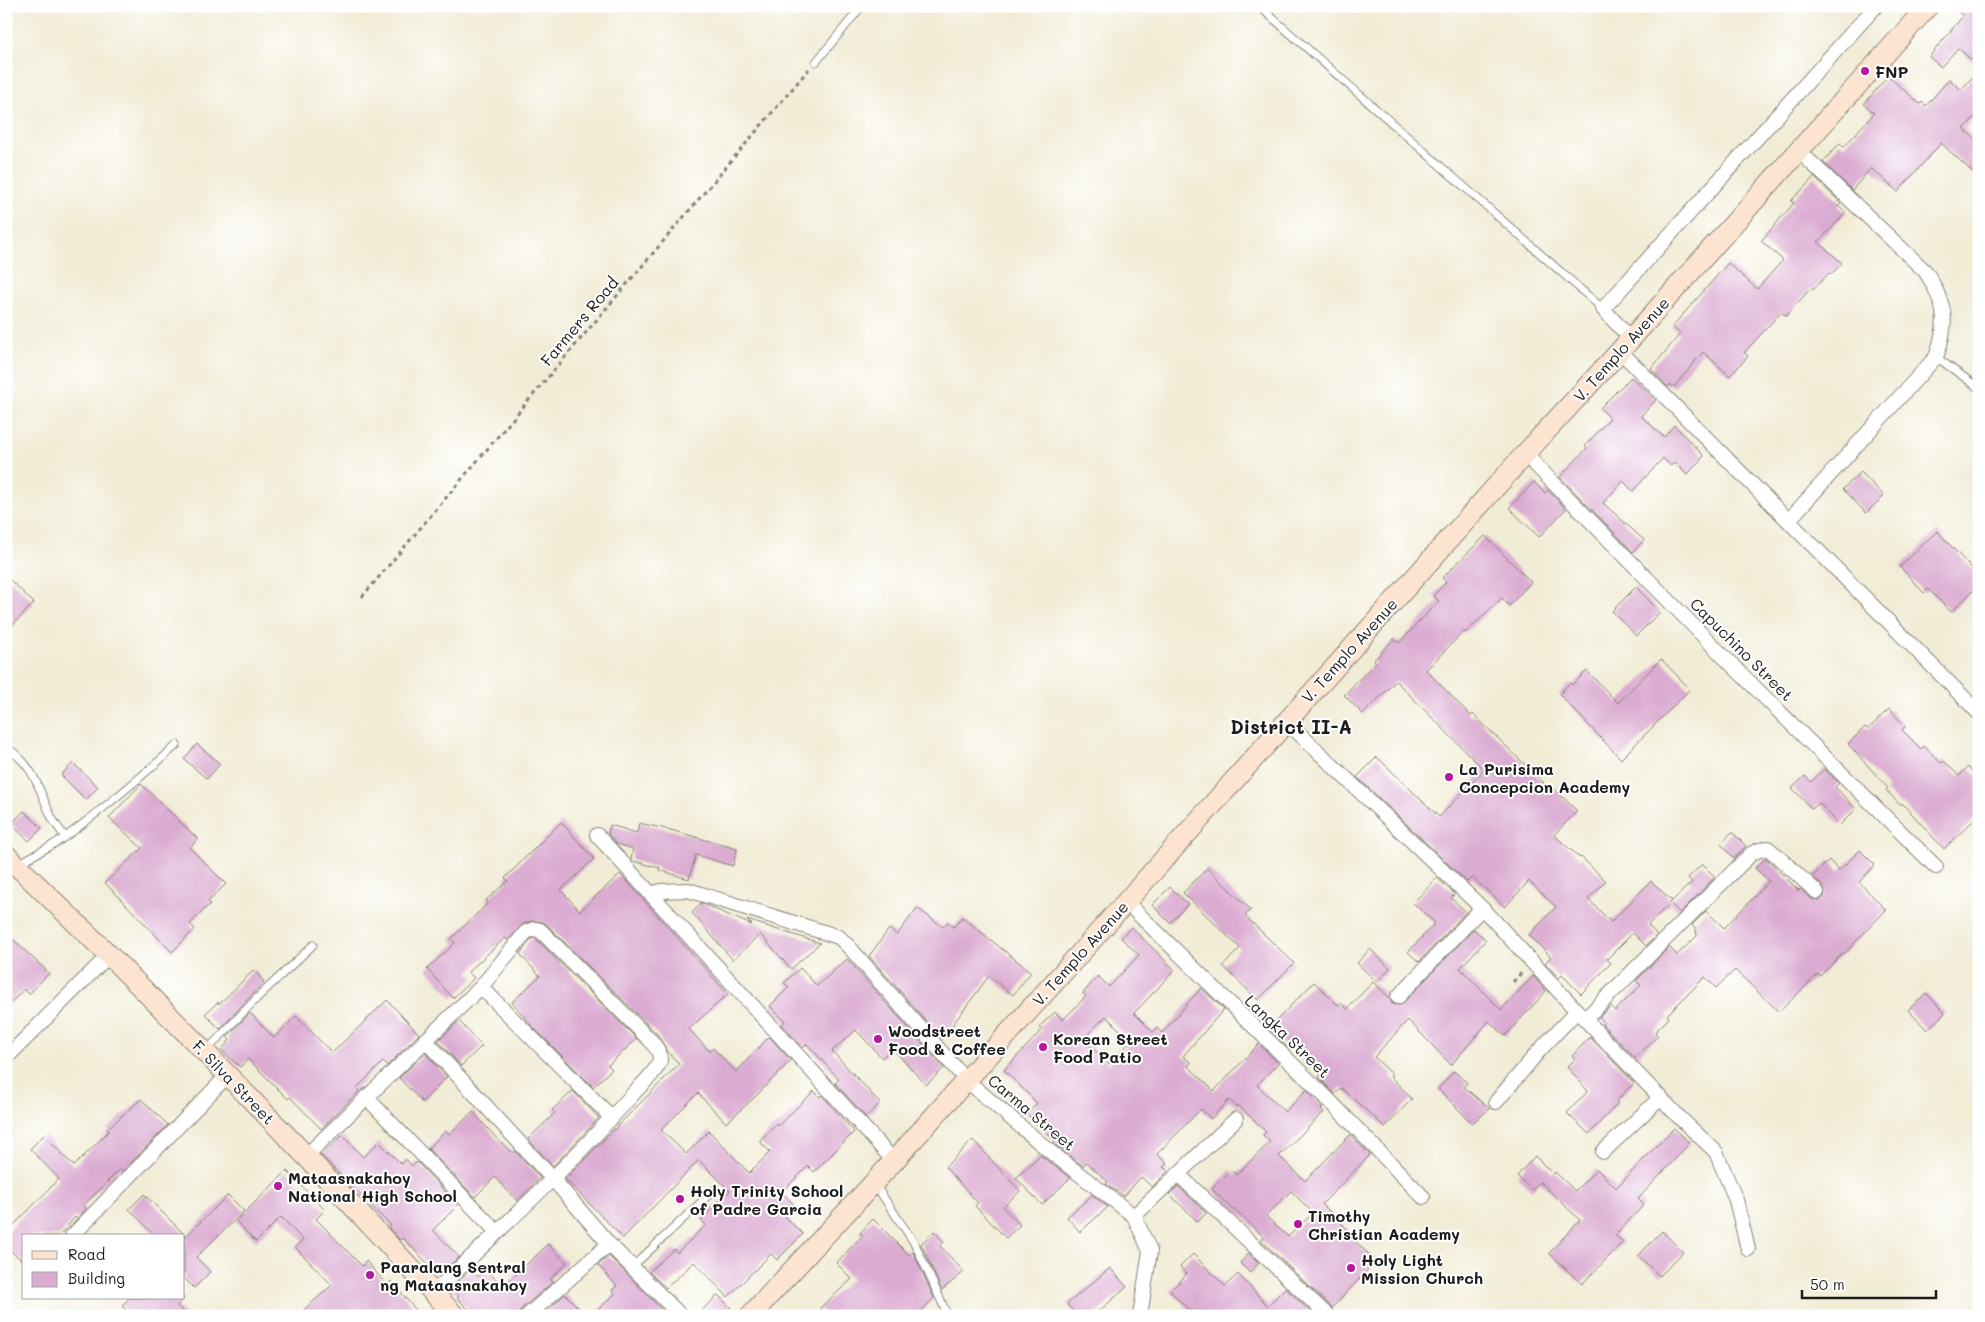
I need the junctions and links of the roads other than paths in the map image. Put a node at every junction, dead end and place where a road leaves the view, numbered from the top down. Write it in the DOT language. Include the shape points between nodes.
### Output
graph roads {
  1 [pos="862,6"];
  2 [pos="1259,6"];
  3 [pos="1876,6"];
  4 [pos="1928,6"];
  5 [pos="816,62"];
  6 [pos="1799,151"];
  7 [pos="1603,308"];
  8 [pos="1625,345"];
  9 [pos="1936,357"];
  10 [pos="1979,388"];
  11 [pos="1524,454"];
  12 [pos="1789,520"];
  13 [pos="1979,712"];
  14 [pos="1286,721"];
  15 [pos="177,745"];
  16 [pos="6,747"];
  17 [pos="597,835"];
  18 [pos="65,837"];
  19 [pos="9,865"];
  20 [pos="1936,867"];
  21 [pos="1817,892"];
  22 [pos="650,894"];
  23 [pos="1126,902"];
  24 [pos="1482,908"];
  25 [pos="313,945"];
  26 [pos="110,956"];
  27 [pos="481,987"];
  28 [pos="1398,997"];
  29 [pos="1581,1015"];
  30 [pos="425,1040"];
  31 [pos="205,1052"];
  32 [pos="6,1058"];
  33 [pos="228,1076"];
  34 [pos="966,1080"];
  35 [pos="366,1097"];
  36 [pos="1661,1097"];
  37 [pos="1496,1102"];
  38 [pos="612,1118"];
  39 [pos="1236,1119"];
  40 [pos="1602,1152"];
  41 [pos="306,1156"];
  42 [pos="894,1161"];
  43 [pos="1179,1175"];
  44 [pos="552,1178"];
  45 [pos="874,1182"];
  46 [pos="715,1189"];
  47 [pos="1423,1197"];
  48 [pos="1134,1216"];
  49 [pos="497,1232"];
  50 [pos="74,1234"];
  51 [pos="609,1244"];
  52 [pos="1748,1249"];
  53 [pos="632,1266"];
  54 [pos="433,1293"];
  55 [pos="455,1316"];
  56 [pos="527,1316"];
  57 [pos="681,1316"];
  58 [pos="750,1316"];
  59 [pos="948,1316"];
  60 [pos="1140,1316"];
  61 [pos="1328,1316"];
  1 -- 5 [label="lane"];
  2 -- 7 [label="lane"];
  3 -- 7 [label="street"];
  4 -- 6 [label="main road, V. Templo Avenue"];
  6 -- 8 [label="main road, V. Templo Avenue"];
  6 -- 9 [label="street" via="1926,272 1939,293 1945,318 1944,336"];
  7 -- 8 [label="street"];
  8 -- 11 [label="main road, V. Templo Avenue"];
  8 -- 12 [label="street"];
  9 -- 10 [label="lane"];
  9 -- 12 [label="street"];
  11 -- 14 [label="main road, V. Templo Avenue"];
  11 -- 20 [label="street, Capuchino Street"];
  12 -- 13 [label="street"];
  14 -- 23 [label="main road, V. Templo Avenue"];
  14 -- 24 [label="street"];
  15 -- 18 [label="lane" via="117,798"];
  16 -- 18 [label="lane" via="25,763"];
  17 -- 22 [label="street"];
  18 -- 19 [label="lane"];
  19 -- 26 [label="main road, F. Silva Street"];
  21 -- 29 [label="street" via="1768,848 1751,854"];
  22 -- 34 [label="street, Carma Street" via="688,890 839,937"];
  22 -- 42 [label="street"];
  23 -- 34 [label="main road, V. Templo Avenue"];
  23 -- 47 [label="street, Langka Street" via="1329,1100"];
  24 -- 28 [label="street"];
  24 -- 29 [label="street"];
  25 -- 31 [label="lane"];
  26 -- 31 [label="main road, F. Silva Street"];
  26 -- 32 [label="street"];
  27 -- 30 [label="street"];
  27 -- 38 [label="street"];
  27 -- 38 [label="street" via="526,932 535,928 650,1040 659,1051 660,1059"];
  29 -- 36 [label="street"];
  29 -- 37 [label="street" via="1538,1052"];
  30 -- 35 [label="street"];
  30 -- 44 [label="street"];
  31 -- 33 [label="main road, F. Silva Street"];
  33 -- 41 [label="main road, F. Silva Street"];
  33 -- 50 [label="street"];
  34 -- 42 [label="main road, V. Templo Avenue"];
  34 -- 48 [label="street, Carma Street" via="1053,1154"];
  35 -- 41 [label="street"];
  35 -- 49 [label="street"];
  36 -- 40 [label="street"];
  36 -- 52 [label="street" via="1716,1152 1736,1200"];
  38 -- 44 [label="street"];
  39 -- 43 [label="street"];
  41 -- 54 [label="main road, F. Silva Street"];
  42 -- 45 [label="main road, V. Templo Avenue"];
  43 -- 48 [label="street"];
  43 -- 61 [label="street"];
  44 -- 49 [label="street"];
  44 -- 51 [label="street"];
  45 -- 58 [label="main road, V. Templo Avenue"];
  45 -- 59 [label="lane" via="915,1244"];
  46 -- 53 [label="lane"];
  48 -- 60 [label="street, Carma Street" via="1150,1251"];
  49 -- 54 [label="street"];
  51 -- 53 [label="street"];
  51 -- 56 [label="street"];
  53 -- 57 [label="street"];
  54 -- 55 [label="main road, F. Silva Street"];
}
